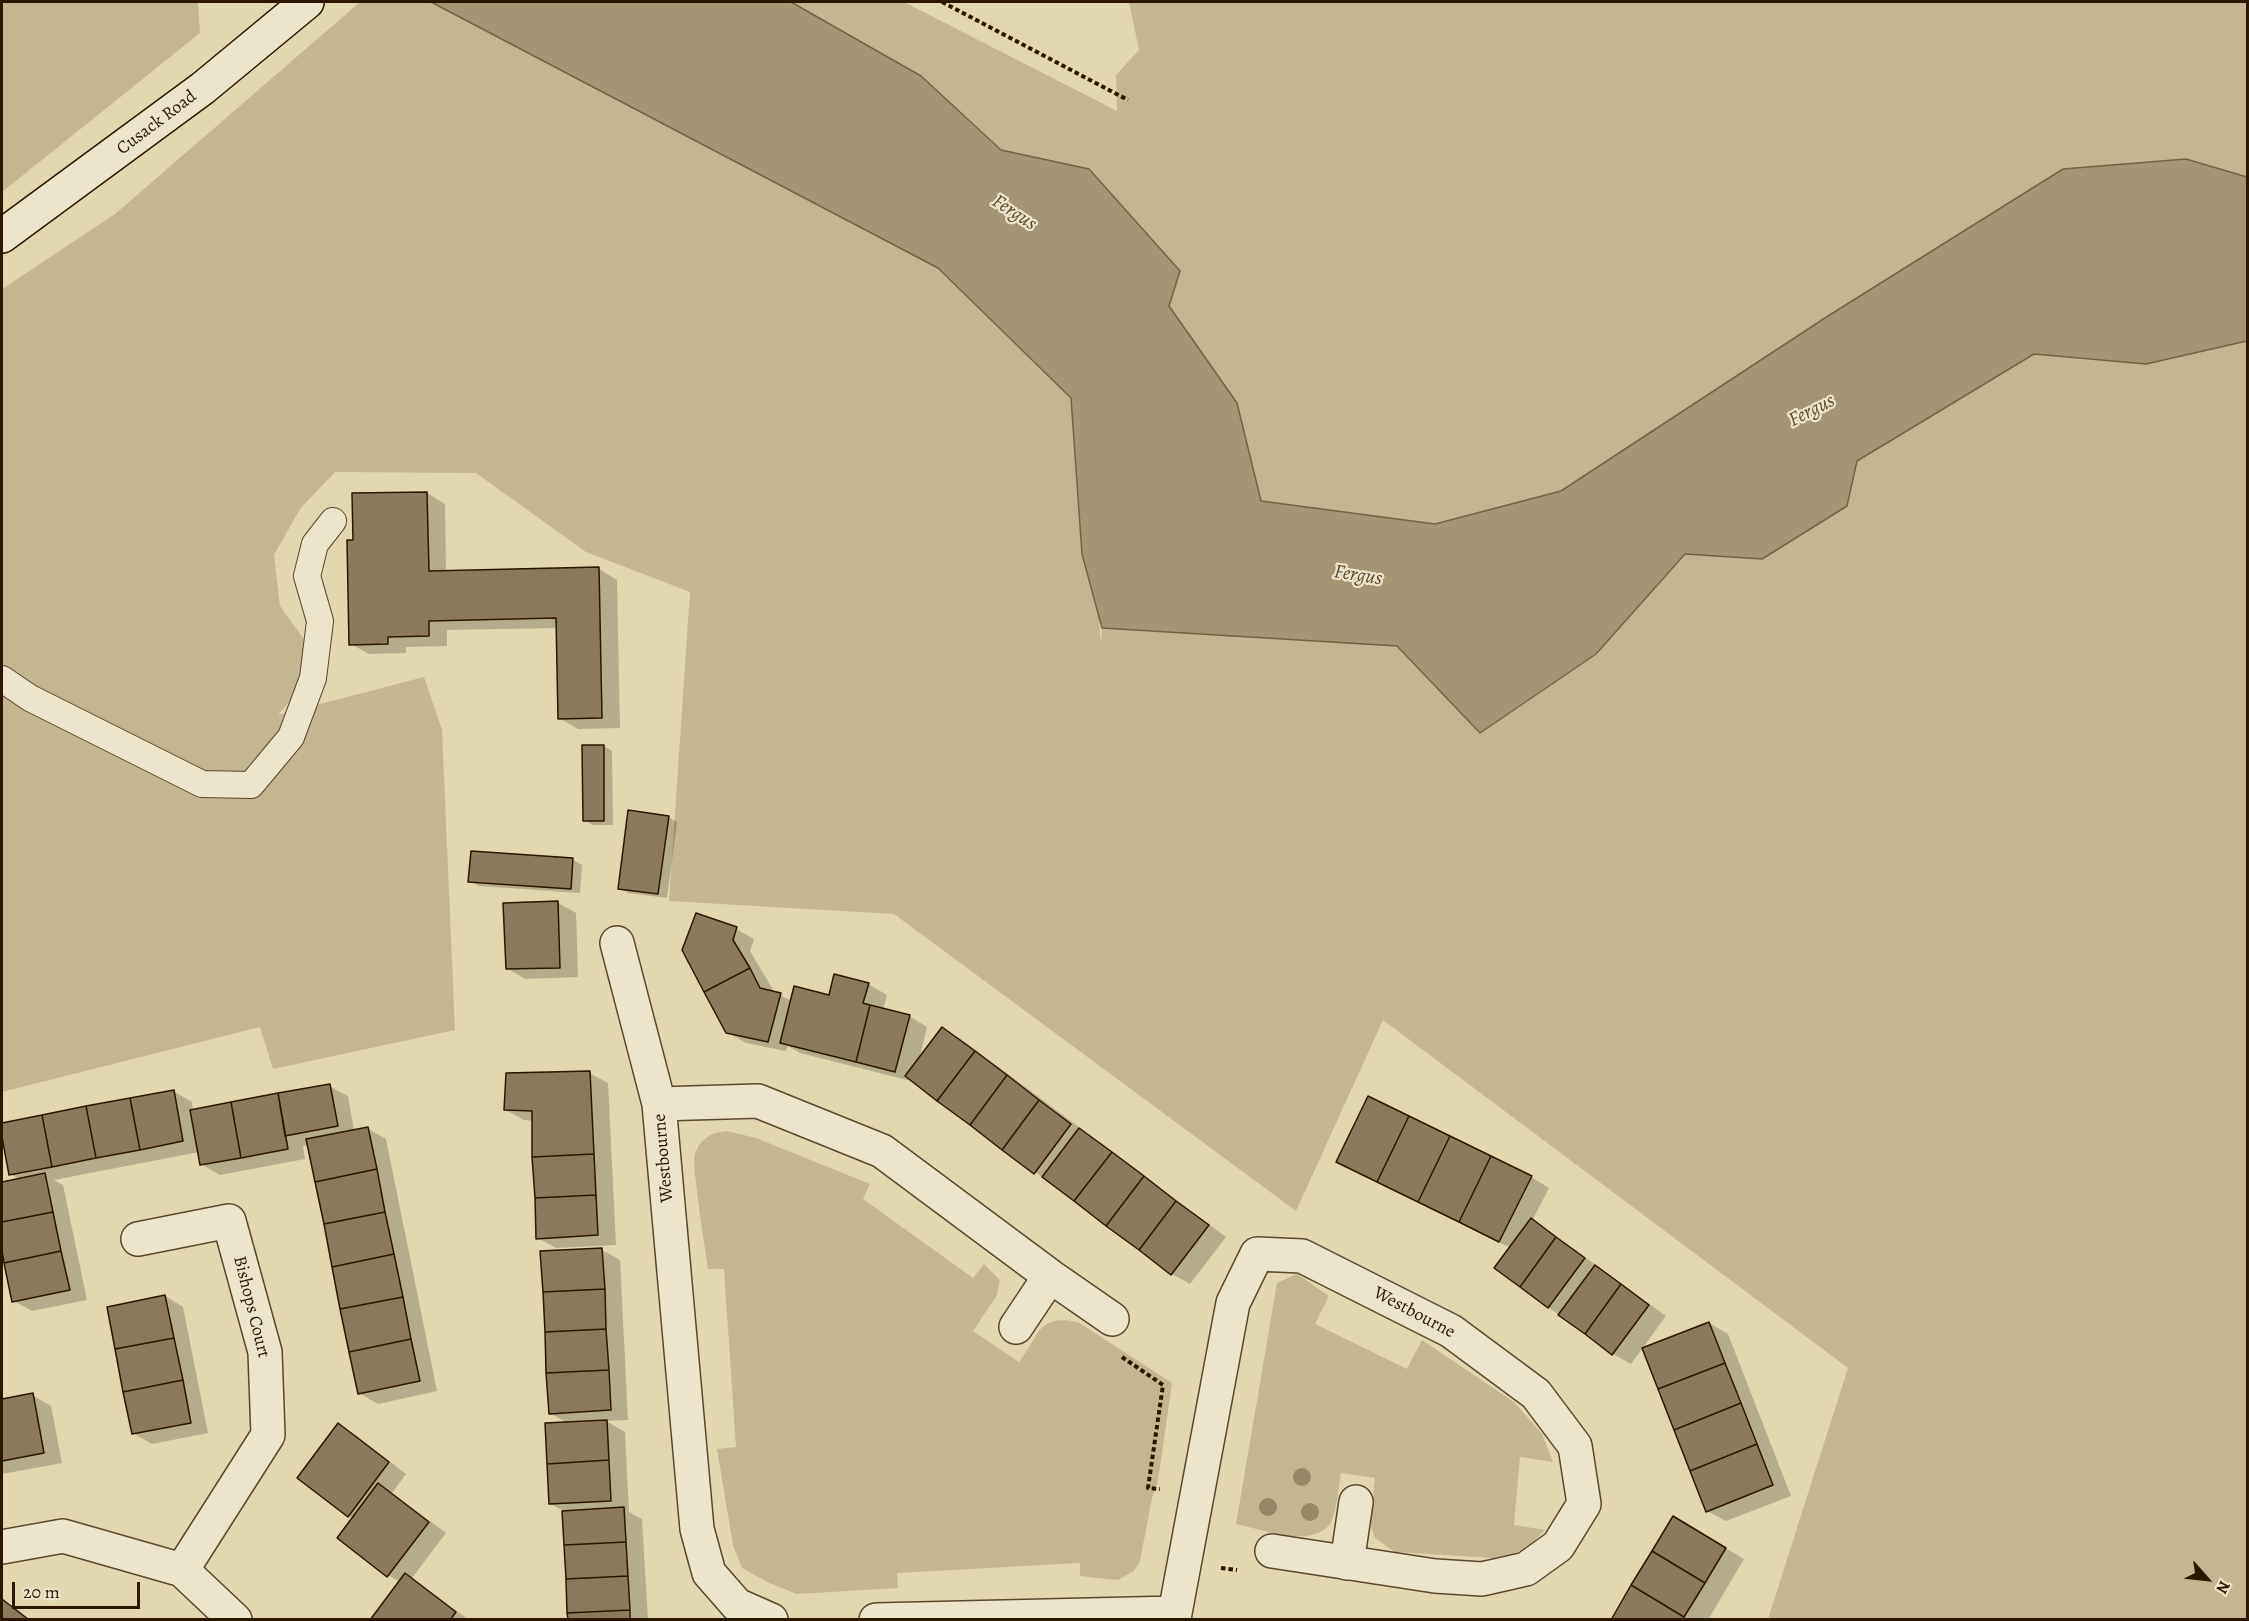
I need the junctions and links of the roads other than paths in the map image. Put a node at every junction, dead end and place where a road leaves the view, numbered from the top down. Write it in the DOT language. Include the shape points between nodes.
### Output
graph roads {
  1 [pos="307,2"];
  2 [pos="2,236"];
  3 [pos="333,521"];
  4 [pos="2,679"];
  5 [pos="617,943"];
  6 [pos="659,1104"];
  7 [pos="138,1239"];
  8 [pos="1050,1276"];
  9 [pos="1112,1319"];
  10 [pos="1016,1327"];
  11 [pos="1356,1502"];
  12 [pos="2,1547"];
  13 [pos="1272,1551"];
  14 [pos="1347,1563"];
  15 [pos="182,1570"];
  16 [pos="1174,1616"];
  17 [pos="235,1620"];
  18 [pos="771,1620"];
  19 [pos="876,1620"];
  1 -- 2 [label="street, Cusack Road" via="203,88"];
  3 -- 4 [label="lane" via="315,544 307,576 320,621 313,678 291,737 251,785 202,783 30,698"];
  5 -- 6 [label="street"];
  6 -- 8 [label="street, Westbourne" via="759,1101 882,1151"];
  6 -- 18 [label="street, Westbourne" via="697,1529 709,1573 737,1605"];
  7 -- 15 [label="street, Bishops Court" via="229,1221 265,1352 268,1435"];
  8 -- 9 [label="street, Westbourne"];
  8 -- 10 [label="street"];
  11 -- 14 [label="street"];
  12 -- 15 [label="street" via="63,1536"];
  13 -- 14 [label="street, Westbourne"];
  14 -- 16 [label="street, Westbourne" via="1482,1579 1526,1569 1558,1546 1584,1504 1575,1446 1536,1394 1451,1331 1302,1256 1257,1254 1233,1303"];
  15 -- 17 [label="street"];
  16 -- 19 [label="street, Westbourne"];
}
